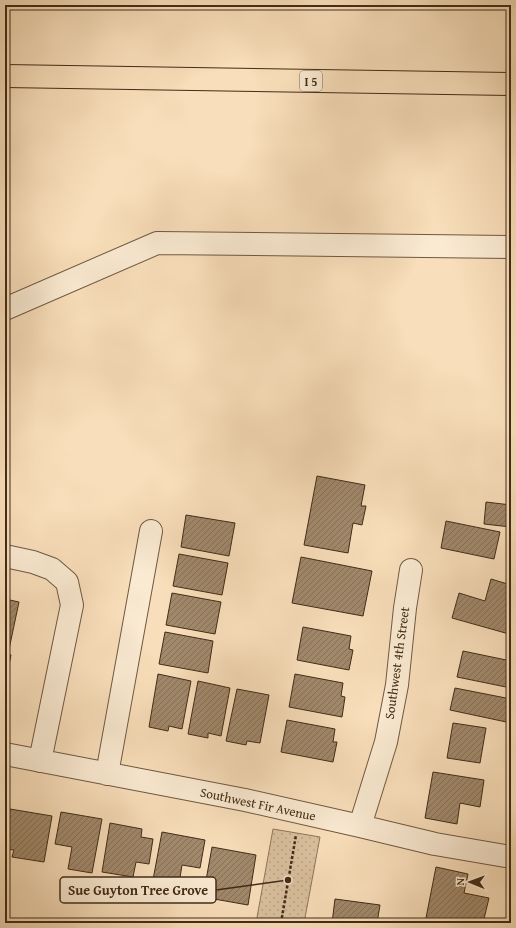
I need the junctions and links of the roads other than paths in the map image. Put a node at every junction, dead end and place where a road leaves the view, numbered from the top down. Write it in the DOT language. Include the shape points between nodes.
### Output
graph roads {
  1 [pos="5,76"];
  2 [pos="110,78"];
  3 [pos="511,84"];
  4 [pos="5,88"];
  5 [pos="511,247"];
  6 [pos="5,309"];
  7 [pos="151,530"];
  8 [pos="5,556"];
  9 [pos="411,570"];
  10 [pos="5,754"];
  11 [pos="40,761"];
  12 [pos="107,774"];
  13 [pos="360,826"];
  14 [pos="511,857"];
  1 -- 2 [label="highway, I 5"];
  2 -- 3 [label="highway, I 5"];
  2 -- 4 [label="highway, I 5"];
  5 -- 6 [label="street" via="157,243"];
  7 -- 12 [label="street"];
  8 -- 11 [label="street" via="52,569 67,582 72,605"];
  9 -- 13 [label="street, Southwest 4th Street" via="404,608 397,685 386,742"];
  10 -- 11 [label="street, Southwest Fir Avenue"];
  11 -- 12 [label="street, Southwest Fir Avenue"];
  12 -- 13 [label="street, Southwest Fir Avenue" via="245,800"];
  13 -- 14 [label="street, Southwest Fir Avenue" via="435,844"];
}
